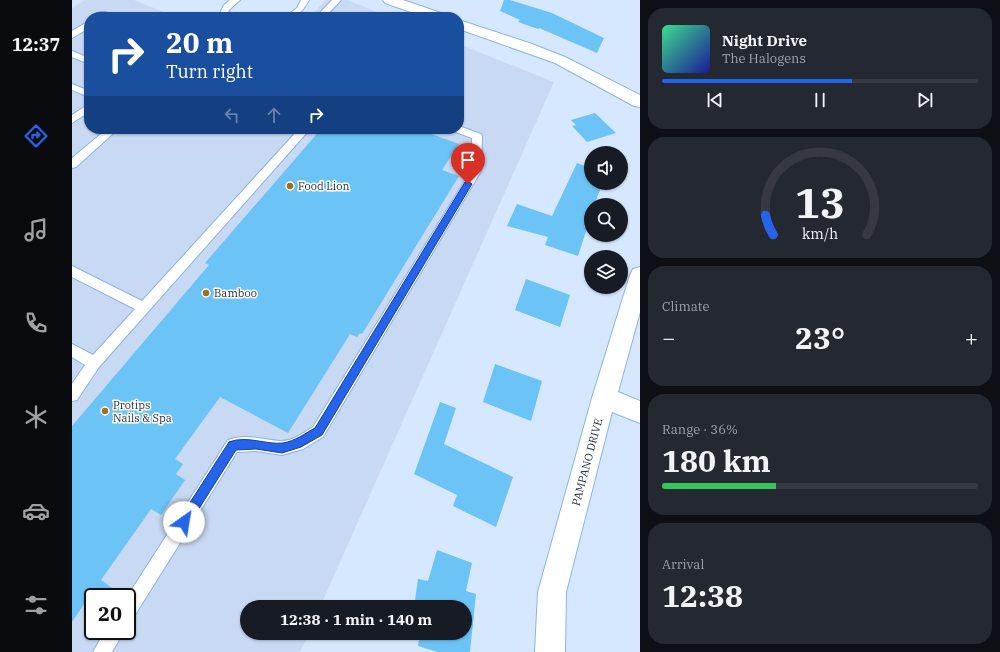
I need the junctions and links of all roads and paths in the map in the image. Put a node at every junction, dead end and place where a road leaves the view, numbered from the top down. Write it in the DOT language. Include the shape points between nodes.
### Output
graph roads {
  1 [pos="236,0"];
  2 [pos="305,0"];
  3 [pos="337,0"];
  4 [pos="390,0"];
  5 [pos="224,12"];
  6 [pos="296,12"];
  7 [pos="325,12"];
  8 [pos="425,12"];
  9 [pos="464,26"];
  10 [pos="84,27"];
  11 [pos="72,35"];
  12 [pos="72,54"];
  13 [pos="84,59"];
  14 [pos="72,87"];
  15 [pos="84,92"];
  16 [pos="640,102"];
  17 [pos="84,111"];
  18 [pos="72,120"];
  19 [pos="464,131"];
  20 [pos="107,134"];
  21 [pos="301,134"];
  22 [pos="72,149"];
  23 [pos="84,154"];
  24 [pos="72,164"];
  25 [pos="72,271"];
  26 [pos="640,276"];
  27 [pos="144,308"];
  28 [pos="72,350"];
  29 [pos="94,362"];
  30 [pos="72,395"];
  31 [pos="604,398"];
  32 [pos="640,412"];
  33 [pos="136,598"];
  34 [pos="109,640"];
  35 [pos="102,652"];
  36 [pos="550,652"];
  1 -- 5 [label="lane" via="225,7"];
  2 -- 6 [label="lane"];
  3 -- 7 [label="lane"];
  4 -- 8 [label="street"];
  9 -- 16 [label="street" via="527,46 560,60"];
  10 -- 11 [label="lane"];
  12 -- 13 [label="lane"];
  14 -- 15 [label="lane"];
  17 -- 18 [label="lane"];
  19 -- 33 [label="lane" via="477,136 476,171 318,432 298,444 282,448 256,444 233,445"];
  20 -- 23 [label="lane"];
  21 -- 27 [label="lane"];
  22 -- 23 [label="lane"];
  23 -- 24 [label="lane"];
  25 -- 27 [label="lane"];
  26 -- 31 [label="street, PAMPANO DRIVE"];
  27 -- 29 [label="lane"];
  28 -- 29 [label="lane"];
  29 -- 30 [label="lane"];
  31 -- 32 [label="street"];
  31 -- 36 [label="street, PAMPANO DRIVE" via="552,592"];
  34 -- 35 [label="lane"];
}
